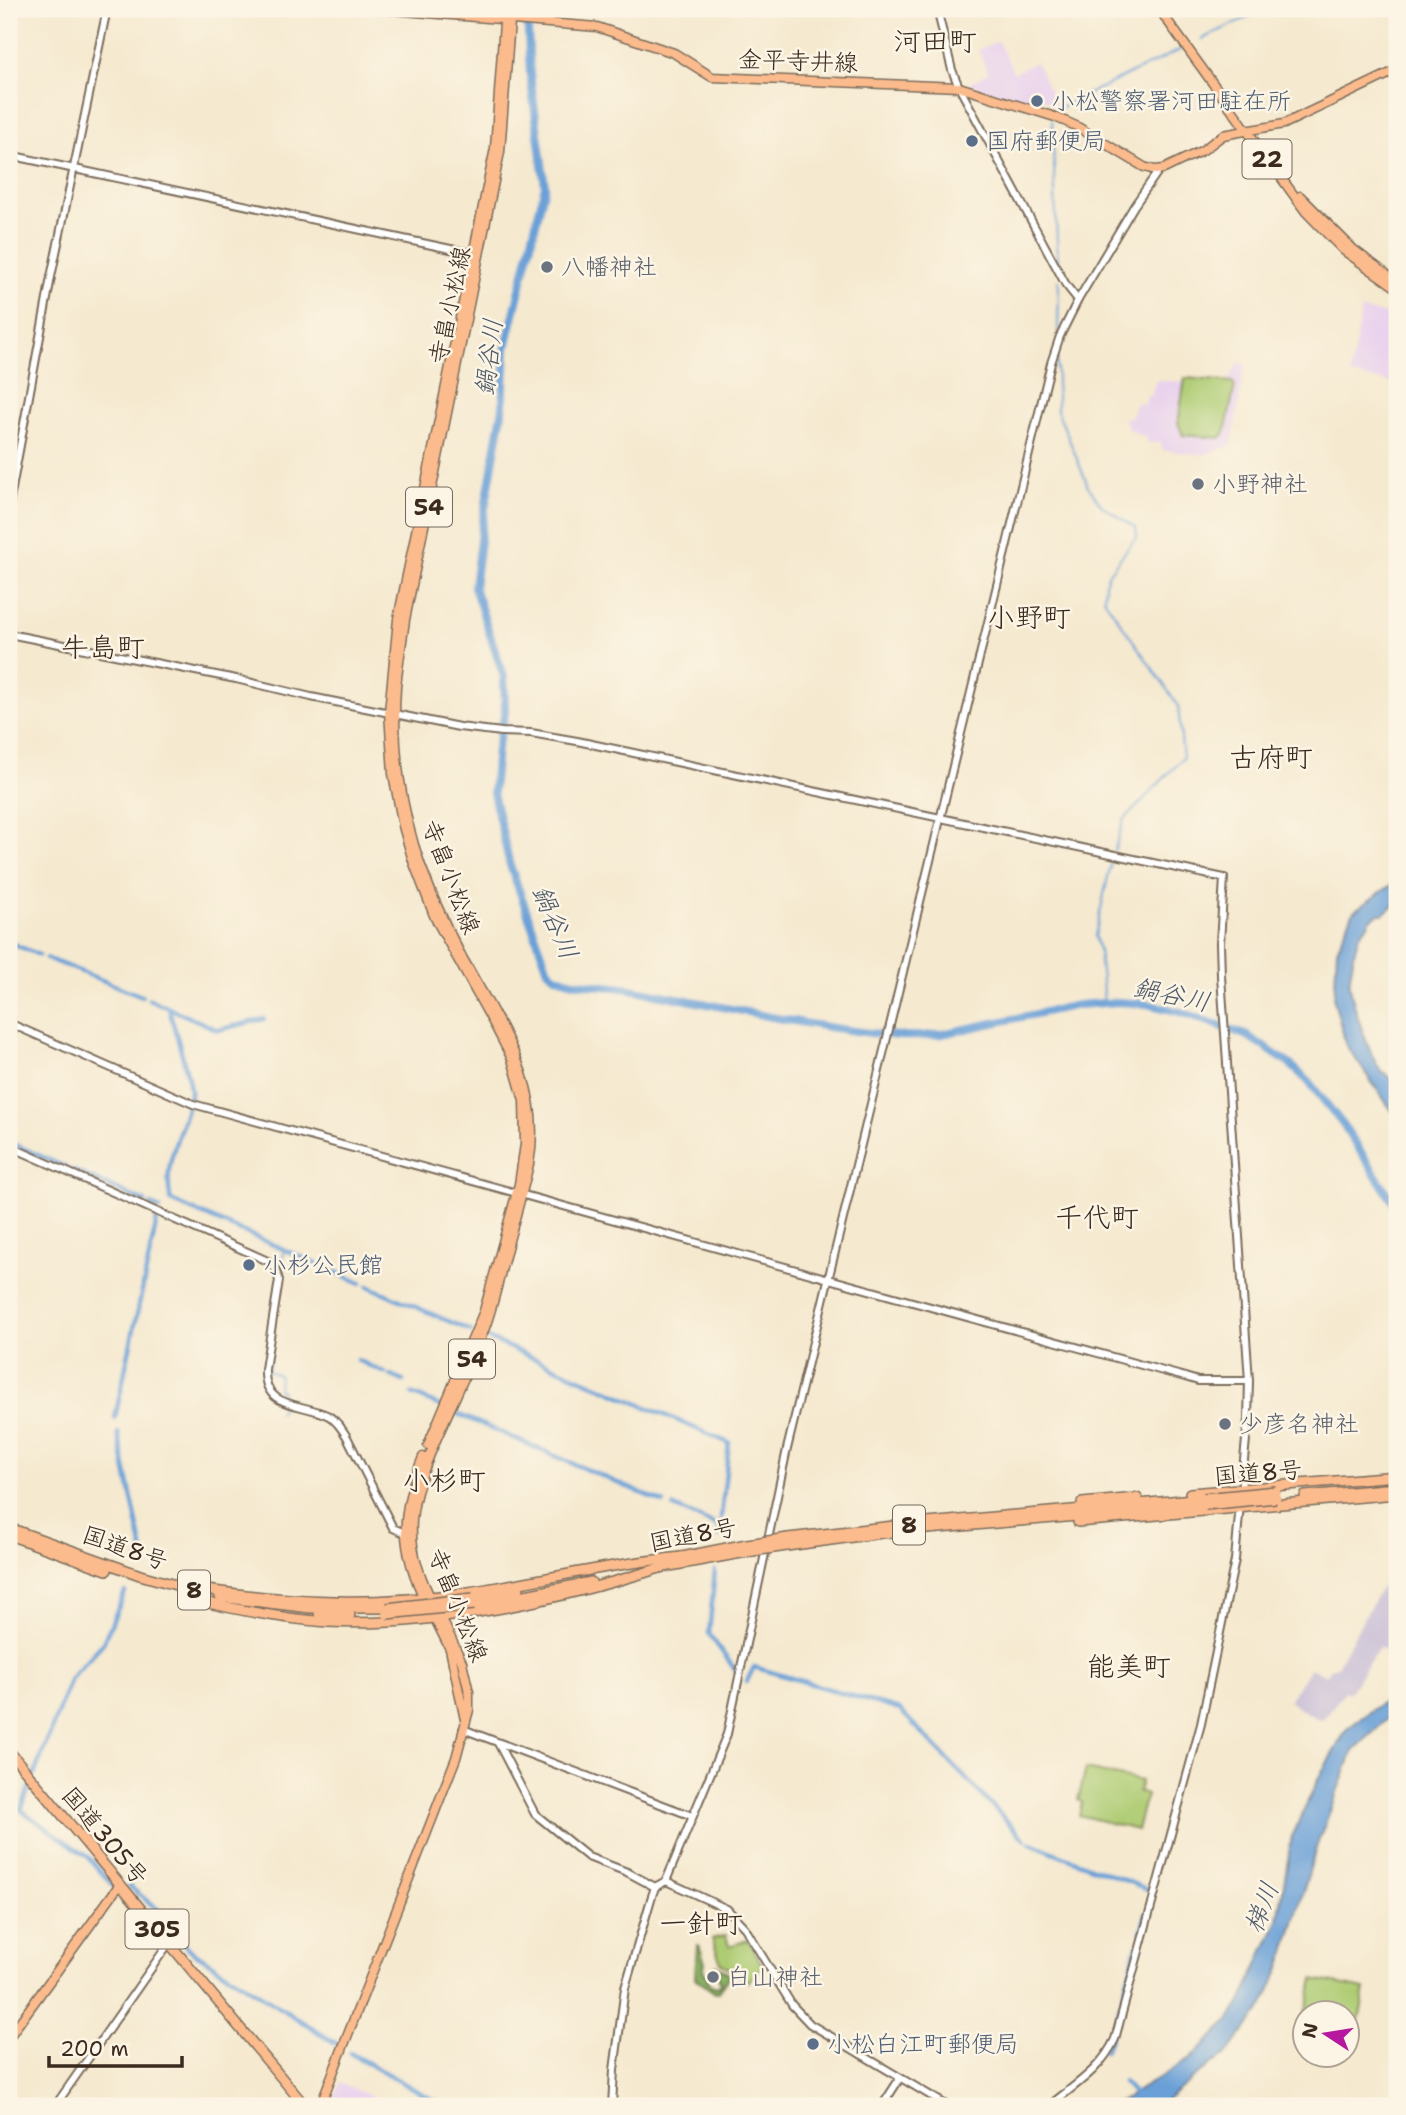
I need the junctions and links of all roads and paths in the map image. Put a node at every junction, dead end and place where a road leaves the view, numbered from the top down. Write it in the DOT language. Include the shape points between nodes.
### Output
graph roads {
  1 [pos="107,9"];
  2 [pos="379,9"];
  3 [pos="505,9"];
  4 [pos="511,9"];
  5 [pos="937,9"];
  6 [pos="1159,9"];
  7 [pos="1166,9"];
  8 [pos="507,20"];
  9 [pos="1397,70"];
  10 [pos="959,87"];
  11 [pos="1250,131"];
  12 [pos="9,155"];
  13 [pos="74,169"];
  14 [pos="1159,170"];
  15 [pos="477,255"];
  16 [pos="1397,282"];
  17 [pos="1397,289"];
  18 [pos="1078,300"];
  19 [pos="9,505"];
  20 [pos="9,634"];
  21 [pos="392,712"];
  22 [pos="941,818"];
  23 [pos="9,1023"];
  24 [pos="9,1146"];
  25 [pos="519,1195"];
  26 [pos="828,1278"];
  27 [pos="1249,1381"];
  28 [pos="1397,1476"];
  29 [pos="1397,1481"];
  30 [pos="1380,1486"];
  31 [pos="1241,1488"];
  32 [pos="1397,1488"];
  33 [pos="1397,1493"];
  34 [pos="1240,1508"];
  35 [pos="1047,1515"];
  36 [pos="1030,1517"];
  37 [pos="9,1528"];
  38 [pos="9,1535"];
  39 [pos="408,1535"];
  40 [pos="788,1542"];
  41 [pos="747,1548"];
  42 [pos="682,1557"];
  43 [pos="663,1567"];
  44 [pos="182,1590"];
  45 [pos="427,1597"];
  46 [pos="474,1601"];
  47 [pos="438,1618"];
  48 [pos="464,1724"];
  49 [pos="498,1742"];
  50 [pos="9,1751"];
  51 [pos="692,1816"];
  52 [pos="666,1881"];
  53 [pos="120,1884"];
  54 [pos="655,1887"];
  55 [pos="169,1943"];
  56 [pos="9,2037"];
  57 [pos="900,2078"];
  58 [pos="55,2106"];
  59 [pos="305,2106"];
  60 [pos="320,2106"];
  61 [pos="612,2106"];
  62 [pos="882,2106"];
  63 [pos="948,2106"];
  64 [pos="1049,2106"];
  1 -- 13 [label="street"];
  2 -- 8 [label="main road, 金平寺井線"];
  3 -- 8 [label="main road, 寺畠小松線 / 54"];
  4 -- 8 [label="main road, 寺畠小松線 / 54"];
  5 -- 10 [label="street"];
  6 -- 11 [label="main road, 22"];
  7 -- 11 [label="main road, 22"];
  8 -- 10 [label="main road, 金平寺井線" via="597,27 685,58 712,77"];
  8 -- 15 [label="main road, 寺畠小松線 / 54" via="502,136"];
  9 -- 11 [label="main road" via="1283,124"];
  10 -- 14 [label="main road, 金平寺井線" via="1053,117 1144,167"];
  10 -- 18 [label="street"];
  11 -- 14 [label="main road" via="1223,135 1203,150"];
  11 -- 16 [label="main road, 22" via="1318,216"];
  11 -- 17 [label="main road, 22" via="1314,221 1343,250"];
  12 -- 13 [label="street"];
  13 -- 15 [label="street"];
  13 -- 19 [label="street"];
  14 -- 18 [label="street"];
  15 -- 21 [label="main road, 寺畠小松線 / 54" via="398,619"];
  18 -- 22 [label="street" via="1051,363"];
  20 -- 21 [label="street"];
  21 -- 22 [label="street" via="603,747"];
  21 -- 25 [label="main road, 寺畠小松線 / 54" via="409,824 420,863 440,916 510,1041 528,1090 532,1147"];
  22 -- 26 [label="street"];
  22 -- 27 [label="street" via="1224,878 1223,1007"];
  23 -- 25 [label="street" via="188,1102"];
  24 -- 39 [label="street" via="270,1262 279,1280 265,1369 268,1392 338,1423 393,1528"];
  25 -- 26 [label="street"];
  25 -- 39 [label="main road, 寺畠小松線 / 54" via="484,1332 416,1491"];
  26 -- 27 [label="street" via="1198,1381"];
  26 -- 51 [label="street" via="727,1734"];
  27 -- 31 [label="street"];
  28 -- 30 [label="highway"];
  29 -- 30 [label="highway, 国道8号 / 8"];
  30 -- 31 [label="highway"];
  30 -- 32 [label="highway, 国道8号 / 8"];
  30 -- 33 [label="highway"];
  30 -- 34 [label="highway"];
  30 -- 35 [label="highway, 国道8号 / 8, bridge"];
  31 -- 34 [label="street"];
  31 -- 35 [label="highway" via="1076,1504"];
  34 -- 35 [label="highway" via="1097,1521"];
  34 -- 64 [label="street" via="1233,1569 1195,1752 1115,2039 1098,2067"];
  35 -- 36 [label="highway, 国道8号 / 8"];
  36 -- 40 [label="highway, 国道8号 / 8"];
  36 -- 40 [label="highway, 国道8号 / 8" via="1004,1526"];
  37 -- 44 [label="highway, 国道8号 / 8"];
  38 -- 44 [label="highway, 国道8号 / 8"];
  39 -- 45 [label="main road, 寺畠小松線 / 54" via="407,1556"];
  40 -- 41 [label="highway, 国道8号 / 8, bridge"];
  41 -- 42 [label="highway, 国道8号 / 8"];
  41 -- 43 [label="highway, 国道8号 / 8"];
  42 -- 45 [label="highway"];
  42 -- 46 [label="highway, 国道8号 / 8"];
  43 -- 46 [label="highway, 国道8号 / 8"];
  43 -- 47 [label="highway, 8" via="582,1590"];
  44 -- 45 [label="highway, 8" via="318,1602"];
  44 -- 46 [label="highway, 国道8号 / 8, bridge" via="278,1605 387,1611"];
  44 -- 47 [label="highway, 8" via="191,1599 308,1620"];
  45 -- 47 [label="main road, 寺畠小松線 / 54"];
  47 -- 48 [label="main road, 寺畠小松線 / 54" via="458,1650 467,1681 470,1710"];
  48 -- 49 [label="street"];
  48 -- 60 [label="main road, 寺畠小松線 / 54" via="456,1758"];
  49 -- 51 [label="street"];
  49 -- 54 [label="street" via="535,1814 588,1857"];
  50 -- 53 [label="highway, 国道305号 / 305"];
  51 -- 52 [label="street"];
  52 -- 54 [label="street"];
  52 -- 57 [label="street" via="727,1909 745,1928 792,2005 810,2025"];
  53 -- 55 [label="highway, 国道305号 / 305"];
  53 -- 56 [label="main road"];
  54 -- 61 [label="street" via="625,1988"];
  55 -- 58 [label="street"];
  55 -- 59 [label="highway, 国道305号 / 305"];
  57 -- 62 [label="street"];
  57 -- 63 [label="street"];
}
